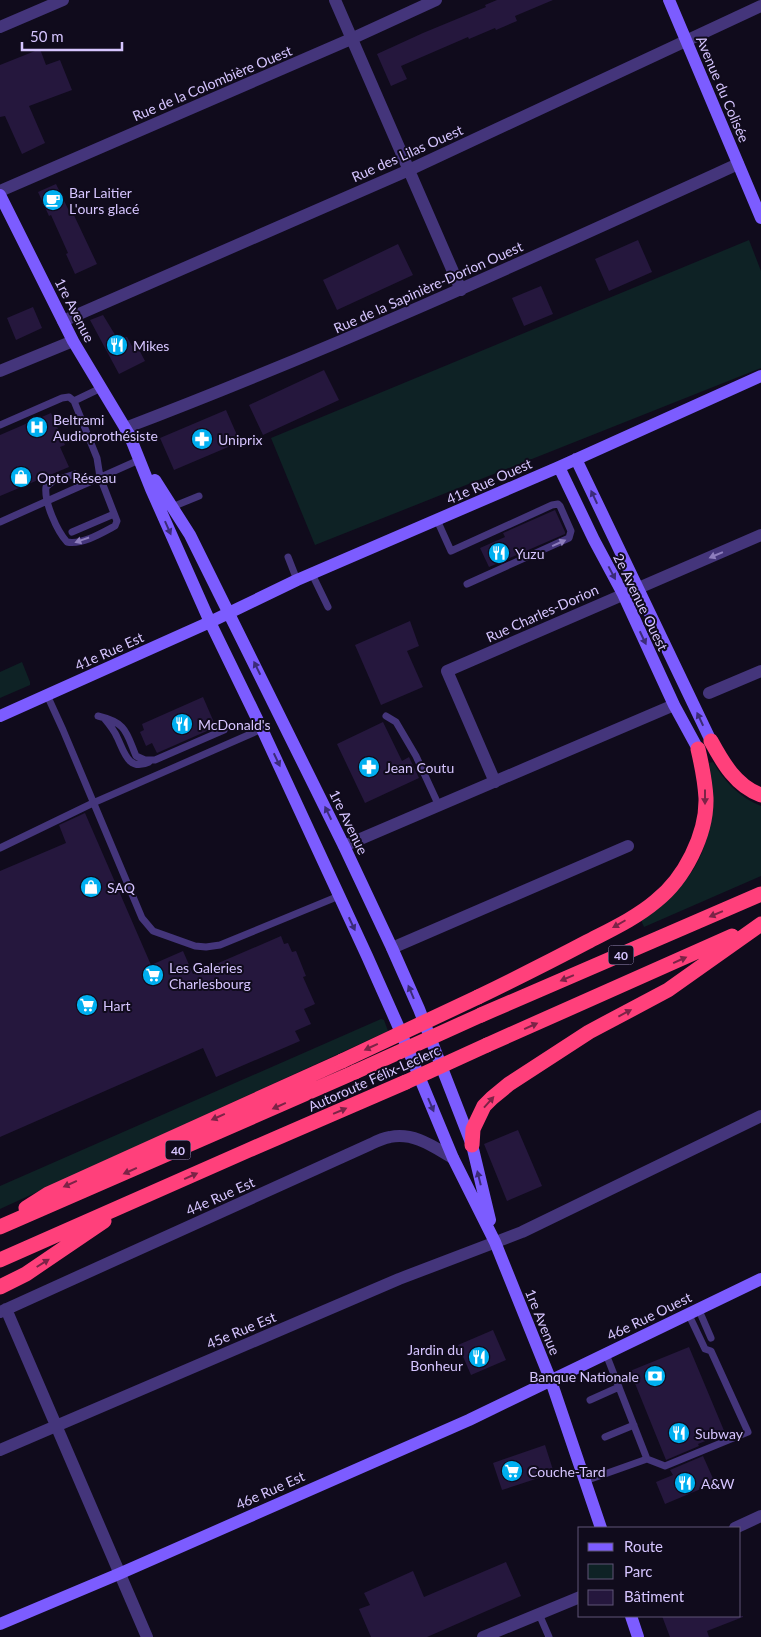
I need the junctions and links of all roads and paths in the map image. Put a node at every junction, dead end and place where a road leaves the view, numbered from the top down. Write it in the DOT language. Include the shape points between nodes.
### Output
graph roads {
  1 [pos="63,0"];
  2 [pos="334,0"];
  3 [pos="436,0"];
  4 [pos="669,0"];
  5 [pos="761,6"];
  6 [pos="0,27"];
  7 [pos="351,39"];
  8 [pos="686,40"];
  9 [pos="738,164"];
  10 [pos="409,170"];
  11 [pos="0,193"];
  12 [pos="761,218"];
  13 [pos="461,290"];
  14 [pos="63,321"];
  15 [pos="73,341"];
  16 [pos="0,371"];
  17 [pos="761,376"];
  18 [pos="101,388"];
  19 [pos="74,400"];
  20 [pos="0,425"];
  21 [pos="127,431"];
  22 [pos="576,459"];
  23 [pos="139,460"];
  24 [pos="559,467"];
  25 [pos="100,477"];
  26 [pos="88,482"];
  27 [pos="199,496"];
  28 [pos="47,501"];
  29 [pos="172,507"];
  30 [pos="114,514"];
  31 [pos="437,520"];
  32 [pos="0,522"];
  33 [pos="72,532"];
  34 [pos="761,535"];
  35 [pos="288,557"];
  36 [pos="312,574"];
  37 [pos="297,580"];
  38 [pos="467,584"];
  39 [pos="637,589"];
  40 [pos="623,594"];
  41 [pos="328,607"];
  42 [pos="229,612"];
  43 [pos="210,622"];
  44 [pos="761,671"];
  45 [pos="709,692"];
  46 [pos="46,695"];
  47 [pos="674,706"];
  48 [pos="0,716"];
  49 [pos="386,716"];
  50 [pos="262,729"];
  51 [pos="224,730"];
  52 [pos="704,745"];
  53 [pos="155,760"];
  54 [pos="495,782"];
  55 [pos="761,795"];
  56 [pos="93,803"];
  57 [pos="438,806"];
  58 [pos="344,846"];
  59 [pos="628,846"];
  60 [pos="0,848"];
  61 [pos="761,894"];
  62 [pos="339,896"];
  63 [pos="761,924"];
  64 [pos="392,948"];
  65 [pos="761,1116"];
  66 [pos="472,1146"];
  67 [pos="453,1158"];
  68 [pos="130,1203"];
  69 [pos="0,1226"];
  70 [pos="495,1242"];
  71 [pos="0,1260"];
  72 [pos="761,1279"];
  73 [pos="0,1287"];
  74 [pos="3,1311"];
  75 [pos="693,1311"];
  76 [pos="711,1338"];
  77 [pos="606,1354"];
  78 [pos="551,1381"];
  79 [pos="619,1388"];
  80 [pos="590,1400"];
  81 [pos="56,1426"];
  82 [pos="634,1426"];
  83 [pos="605,1437"];
  84 [pos="0,1450"];
  85 [pos="648,1459"];
  86 [pos="585,1481"];
  87 [pos="761,1516"];
  88 [pos="601,1527"];
  89 [pos="737,1527"];
  90 [pos="121,1573"];
  91 [pos="578,1598"];
  92 [pos="539,1614"];
  93 [pos="631,1617"];
  94 [pos="0,1624"];
  95 [pos="148,1637"];
  96 [pos="482,1637"];
  97 [pos="549,1637"];
  98 [pos="638,1637"];
  1 -- 6 [label="street"];
  2 -- 7 [label="street"];
  3 -- 7 [label="street, Rue de la Colombière Ouest"];
  4 -- 8 [label="street, Avenue du Colisée"];
  5 -- 8 [label="street, Rue des Lilas Ouest"];
  7 -- 10 [label="street"];
  7 -- 11 [label="street, Rue de la Colombière Ouest"];
  8 -- 9 [label="street, Avenue du Colisée"];
  8 -- 10 [label="street, Rue des Lilas Ouest"];
  9 -- 12 [label="street, Avenue du Colisée"];
  9 -- 13 [label="street, Rue de la Sapinière-Dorion Ouest"];
  10 -- 13 [label="street"];
  10 -- 14 [label="street, Rue des Lilas Ouest"];
  11 -- 14 [label="street, 1re Avenue"];
  13 -- 21 [label="street, Rue de la Sapinière-Dorion Ouest"];
  14 -- 15 [label="street, 1re Avenue"];
  15 -- 16 [label="street"];
  15 -- 18 [label="street, 1re Avenue"];
  17 -- 22 [label="street, 41e Rue Ouest"];
  18 -- 19 [label="lane"];
  18 -- 21 [label="street, 1re Avenue"];
  19 -- 20 [label="lane" via="62,398"];
  19 -- 25 [label="lane" via="97,458"];
  21 -- 23 [label="street, 1re Avenue"];
  21 -- 29 [label="street, 1re Avenue"];
  22 -- 24 [label="street, 41e Rue Ouest"];
  39 -- 22 [label="street, 2e Avenue Ouest, one-way"];
  23 -- 25 [label="lane"];
  23 -- 43 [label="street, 1re Avenue, one-way"];
  24 -- 31 [label="street, 41e Rue Ouest"];
  24 -- 40 [label="street, 2e Avenue Ouest, one-way"];
  25 -- 26 [label="lane"];
  25 -- 30 [label="lane"];
  26 -- 28 [label="lane"];
  26 -- 28 [label="lane" via="75,474 53,482 46,487"];
  27 -- 29 [label="lane"];
  30 -- 28 [label="lane, one-way" via="115,526 72,543 62,536"];
  28 -- 32 [label="lane"];
  29 -- 42 [label="street, 1re Avenue"];
  30 -- 33 [label="lane"];
  31 -- 36 [label="street, 41e Rue Ouest"];
  38 -- 31 [label="lane, one-way" via="569,538 571,531 560,506 552,505 451,551"];
  34 -- 39 [label="street, Rue Charles-Dorion, one-way"];
  35 -- 37 [label="lane"];
  36 -- 37 [label="street, 41e Rue Ouest"];
  36 -- 41 [label="lane"];
  37 -- 42 [label="street, 41e Rue Ouest"];
  39 -- 40 [label="street, Rue Charles-Dorion"];
  52 -- 39 [label="street, 2e Avenue Ouest, one-way"];
  40 -- 47 [label="street, 2e Avenue Ouest, one-way"];
  40 -- 54 [label="street, Rue Charles-Dorion" via="447,671"];
  42 -- 43 [label="street, 41e Rue Est"];
  58 -- 42 [label="street, 1re Avenue, one-way"];
  43 -- 46 [label="street, 41e Rue Est"];
  43 -- 50 [label="street, 1re Avenue"];
  44 -- 45 [label="street"];
  46 -- 48 [label="street, 41e Rue Est"];
  46 -- 56 [label="lane"];
  47 -- 52 [label="street, 2e Avenue Ouest"];
  47 -- 54 [label="street"];
  49 -- 57 [label="lane" via="401,730"];
  50 -- 56 [label="lane"];
  50 -- 62 [label="street, 1re Avenue, one-way"];
  51 -- 53 [label="lane"];
  52 -- 55 [label="highway" via="722,760 735,778"];
  52 -- 69 [label="highway, one-way, bridge" via="706,800 702,825 692,856 675,883 655,902 618,925 478,997 48,1194"];
  53 -- 53 [label="lane" via="136,756 120,725 101,717 112,728 127,759 137,764"];
  54 -- 57 [label="street"];
  56 -- 60 [label="lane"];
  56 -- 62 [label="lane" via="142,918 152,930 196,946 213,946"];
  57 -- 58 [label="street"];
  58 -- 64 [label="street, 1re Avenue"];
  59 -- 64 [label="street"];
  61 -- 69 [label="highway, Autoroute Félix-Leclerc / 40, one-way, bridge"];
  62 -- 67 [label="street, 1re Avenue, one-way"];
  66 -- 63 [label="highway, one-way" via="473,1129 484,1106 510,1084 589,1032 668,990"];
  68 -- 63 [label="highway, Autoroute Félix-Leclerc / 40, one-way, bridge"];
  66 -- 64 [label="street, 1re Avenue, one-way"];
  65 -- 70 [label="street, 45e Rue Est" via="522,1232"];
  70 -- 66 [label="street, 1re Avenue, one-way"];
  67 -- 70 [label="street, 1re Avenue"];
  67 -- 74 [label="street, 44e Rue Est" via="422,1140 390,1137"];
  68 -- 71 [label="highway, Autoroute Félix-Leclerc / 40"];
  73 -- 68 [label="highway, one-way" via="62,1251"];
  70 -- 78 [label="street, 1re Avenue"];
  70 -- 81 [label="street, 45e Rue Est" via="399,1279"];
  72 -- 75 [label="street, 46e Rue Ouest"];
  74 -- 81 [label="street"];
  75 -- 76 [label="lane"];
  75 -- 77 [label="street, 46e Rue Ouest"];
  75 -- 85 [label="lane" via="704,1349 711,1350 748,1432 665,1466"];
  77 -- 78 [label="street, 46e Rue Ouest"];
  77 -- 79 [label="lane"];
  78 -- 86 [label="street, 1re Avenue"];
  78 -- 90 [label="street, 46e Rue Est"];
  79 -- 80 [label="lane"];
  79 -- 82 [label="lane"];
  81 -- 84 [label="street, 45e Rue Est"];
  81 -- 90 [label="street"];
  82 -- 83 [label="lane"];
  82 -- 85 [label="lane"];
  85 -- 86 [label="lane"];
  86 -- 88 [label="street, 1re Avenue"];
  87 -- 89 [label="street"];
  90 -- 94 [label="street, 46e Rue Est"];
  90 -- 95 [label="street"];
  91 -- 92 [label="street"];
  92 -- 96 [label="street"];
  92 -- 97 [label="lane"];
  93 -- 98 [label="street"];
}
